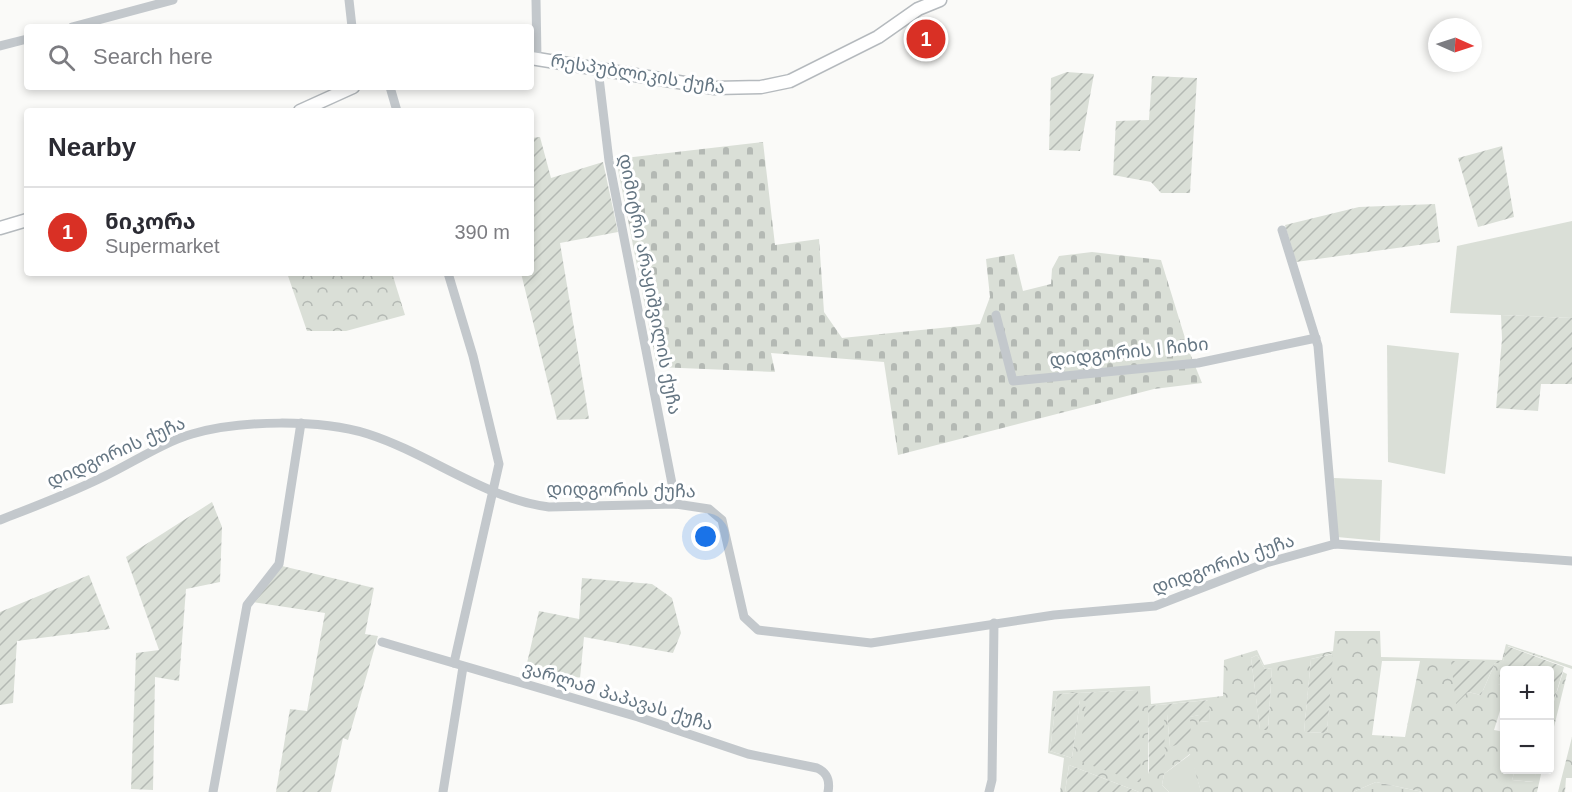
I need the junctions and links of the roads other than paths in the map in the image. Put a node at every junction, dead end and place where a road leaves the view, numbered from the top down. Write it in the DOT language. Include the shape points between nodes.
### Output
graph roads {
  1 [pos="173,0"];
  2 [pos="349,0"];
  3 [pos="536,0"];
  4 [pos="940,0"];
  5 [pos="83,24"];
  6 [pos="352,24"];
  7 [pos="24,40"];
  8 [pos="0,46"];
  9 [pos="534,58"];
  10 [pos="598,69"];
  11 [pos="346,90"];
  12 [pos="391,90"];
  13 [pos="307,108"];
  14 [pos="396,108"];
  15 [pos="24,221"];
  16 [pos="0,228"];
  17 [pos="1282,230"];
  18 [pos="449,276"];
  19 [pos="996,315"];
  20 [pos="1316,338"];
  21 [pos="301,423"];
  22 [pos="494,492"];
  23 [pos="676,504"];
  24 [pos="0,520"];
  25 [pos="1335,544"];
  26 [pos="1572,561"];
  27 [pos="994,623"];
  28 [pos="382,642"];
  29 [pos="459,665"];
  30 [pos="213,792"];
  31 [pos="443,792"];
  32 [pos="828,792"];
  33 [pos="989,792"];
  1 -- 5 [label="street"];
  2 -- 6 [label="street"];
  3 -- 9 [label="street"];
  4 -- 10 [label="main road, რესპუბლიკის ქუჩა" via="918,9 878,37 790,81 741,89 715,88"];
  7 -- 8 [label="street"];
  9 -- 10 [label="main road, რესპუბლიკის ქუჩა"];
  10 -- 23 [label="street, დიმიტრი არაყიშვილის ქუჩა" via="609,161"];
  11 -- 13 [label="main road"];
  12 -- 14 [label="street"];
  15 -- 16 [label="main road"];
  17 -- 20 [label="street"];
  18 -- 22 [label="street" via="499,464"];
  19 -- 20 [label="street, დიდგორის I ჩიხი" via="1013,381 1198,363"];
  20 -- 25 [label="street"];
  21 -- 22 [label="street, დიდგორის ქუჩა" via="368,434"];
  21 -- 24 [label="street, დიდგორის ქუჩა" via="225,427 190,434 80,489"];
  21 -- 30 [label="street" via="279,564 247,605"];
  22 -- 23 [label="street, დიდგორის ქუჩა" via="530,505 549,507"];
  22 -- 29 [label="street"];
  23 -- 27 [label="street, დიდგორის ქუჩა" via="709,509 722,520 744,617 758,630 871,643"];
  25 -- 26 [label="street, დიდგორის ქუჩა"];
  25 -- 27 [label="street, დიდგორის ქუჩა" via="1266,563 1155,606"];
  27 -- 33 [label="street"];
  28 -- 29 [label="street, ვარლამ პაპავას ქუჩა"];
  29 -- 31 [label="street"];
  29 -- 32 [label="street, ვარლამ პაპავას ქუჩა" via="748,754 818,768 829,781"];
}
